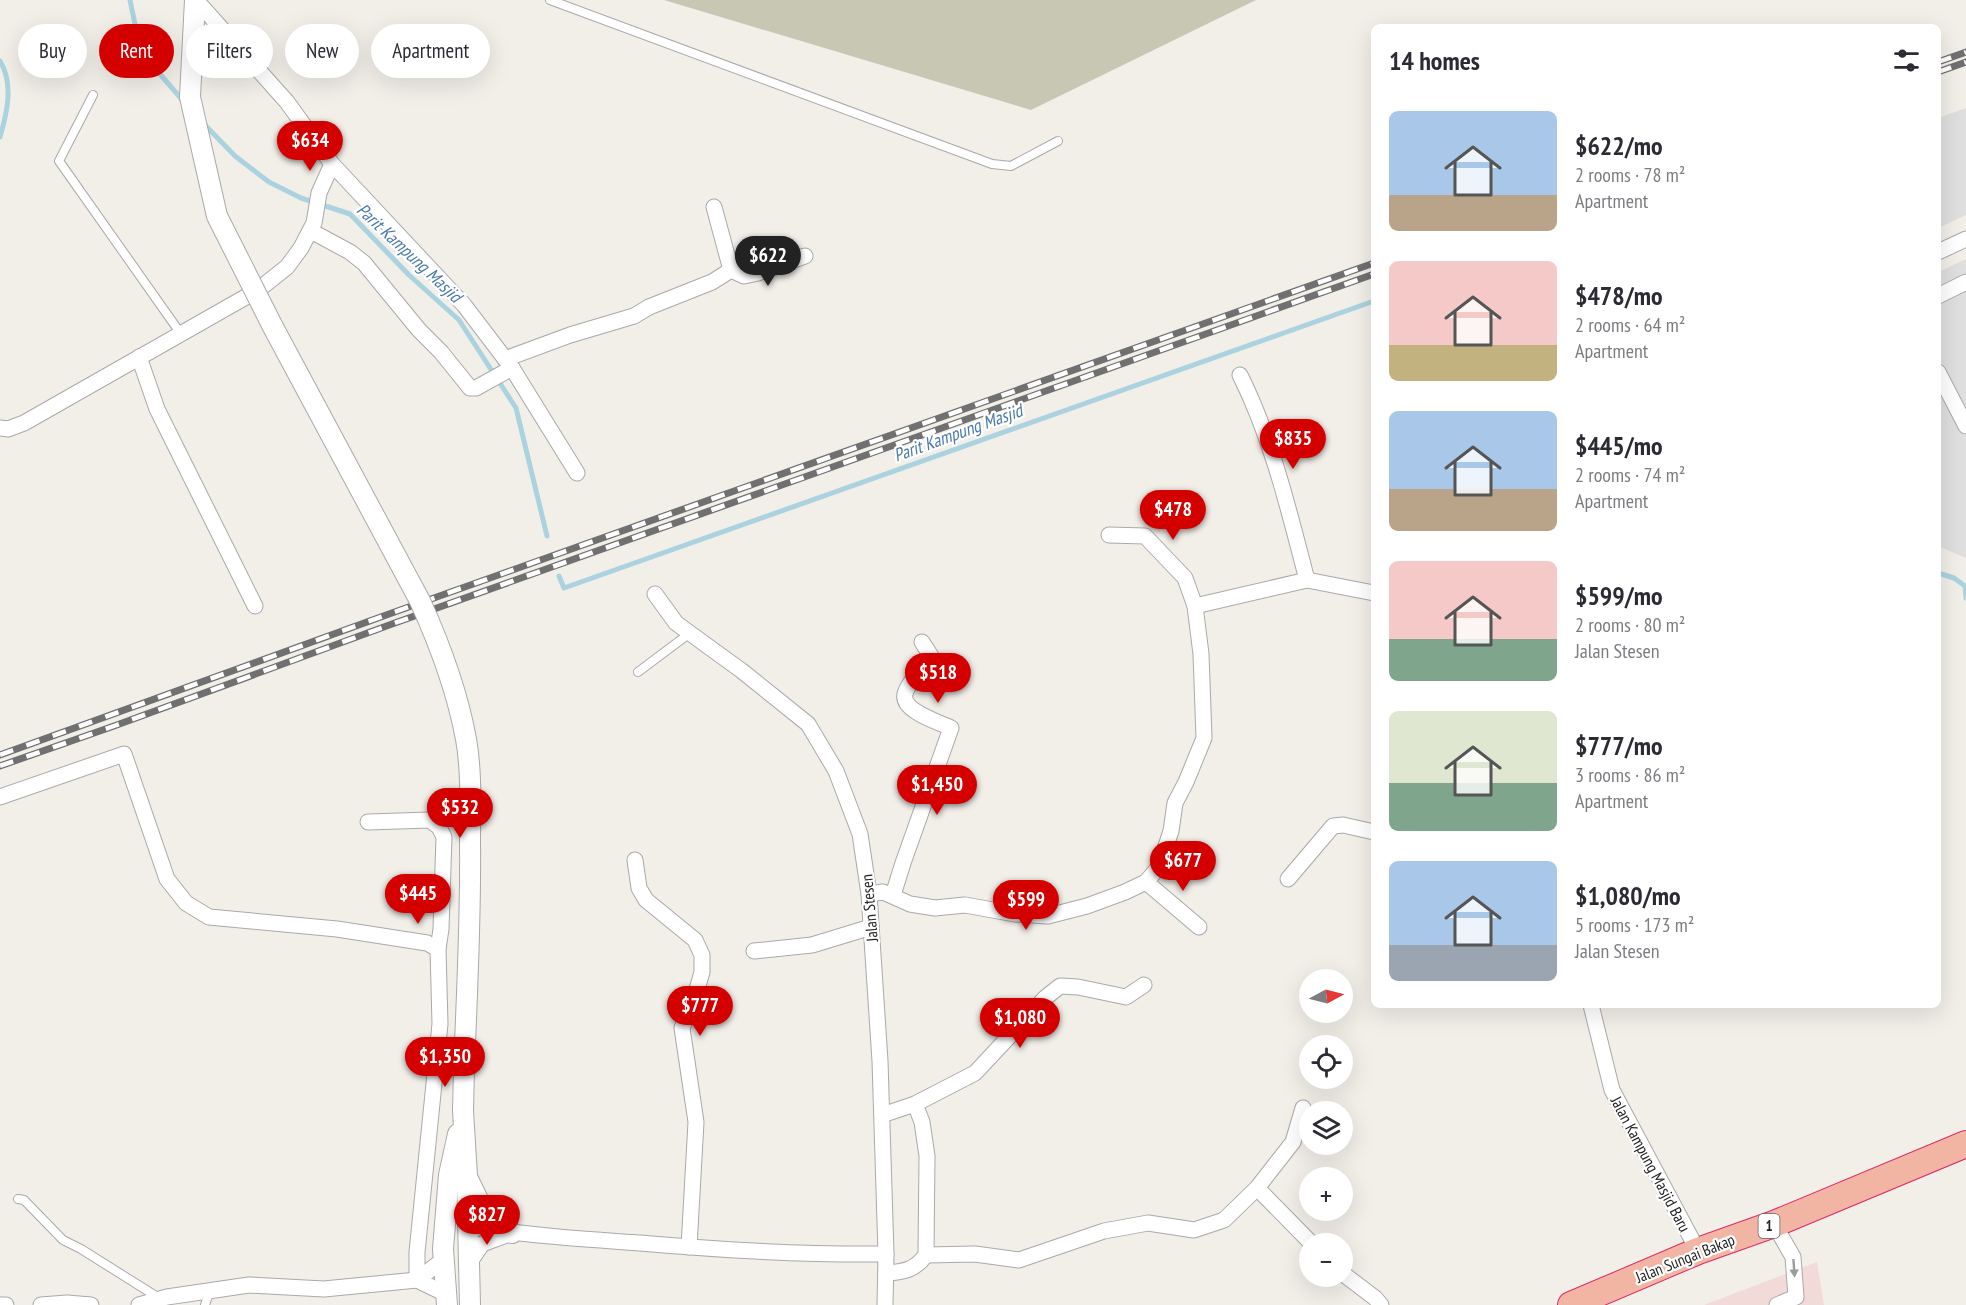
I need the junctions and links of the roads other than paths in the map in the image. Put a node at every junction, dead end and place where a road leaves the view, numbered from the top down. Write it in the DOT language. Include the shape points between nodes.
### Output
graph roads {
  1 [pos="195,0"];
  2 [pos="550,0"];
  3 [pos="93,95"];
  4 [pos="1058,141"];
  5 [pos="332,164"];
  6 [pos="714,207"];
  7 [pos="312,227"];
  8 [pos="1966,239"];
  9 [pos="1941,251"];
  10 [pos="804,256"];
  11 [pos="731,270"];
  12 [pos="1966,282"];
  13 [pos="1941,294"];
  14 [pos="181,334"];
  15 [pos="139,357"];
  16 [pos="500,371"];
  17 [pos="1240,375"];
  18 [pos="1941,378"];
  19 [pos="1966,426"];
  20 [pos="0,428"];
  21 [pos="577,473"];
  22 [pos="1109,535"];
  23 [pos="1307,580"];
  24 [pos="1371,592"];
  25 [pos="656,594"];
  26 [pos="255,606"];
  27 [pos="1195,606"];
  28 [pos="690,633"];
  29 [pos="922,642"];
  30 [pos="639,672"];
  31 [pos="0,797"];
  32 [pos="368,822"];
  33 [pos="1371,831"];
  34 [pos="635,860"];
  35 [pos="1288,879"];
  36 [pos="1146,882"];
  37 [pos="869,894"];
  38 [pos="893,895"];
  39 [pos="871,927"];
  40 [pos="1199,927"];
  41 [pos="438,949"];
  42 [pos="754,951"];
  43 [pos="1144,985"];
  44 [pos="1592,1008"];
  45 [pos="915,1104"];
  46 [pos="463,1111"];
  47 [pos="882,1115"];
  48 [pos="1299,1122"];
  49 [pos="1966,1144"];
  50 [pos="467,1176"];
  51 [pos="1257,1188"];
  52 [pos="18,1199"];
  53 [pos="1774,1224"];
  54 [pos="467,1226"];
  55 [pos="512,1233"];
  56 [pos="1301,1233"];
  57 [pos="689,1247"];
  58 [pos="1698,1251"];
  59 [pos="886,1254"];
  60 [pos="443,1255"];
  61 [pos="926,1255"];
  62 [pos="468,1266"];
  63 [pos="886,1274"];
  64 [pos="417,1280"];
  65 [pos="1353,1281"];
  66 [pos="208,1298"];
  67 [pos="160,1299"];
  68 [pos="446,1299"];
  69 [pos="0,1305"];
  70 [pos="6,1305"];
  71 [pos="41,1305"];
  72 [pos="91,1305"];
  73 [pos="139,1305"];
  74 [pos="470,1305"];
  75 [pos="885,1305"];
  76 [pos="1381,1305"];
  77 [pos="1571,1305"];
  78 [pos="1777,1305"];
  1 -- 5 [label="street" via="287,102"];
  1 -- 46 [label="street, bridge" via="190,97 217,216 420,601 440,644 456,697 470,783 471,887"];
  2 -- 4 [label="lane" via="992,164 1011,166"];
  3 -- 14 [label="lane" via="59,160"];
  5 -- 7 [label="street" via="319,193"];
  5 -- 16 [label="street" via="464,305"];
  6 -- 11 [label="street"];
  7 -- 14 [label="street" via="286,267 258,290"];
  7 -- 16 [label="street" via="364,263 470,388"];
  8 -- 9 [label="street"];
  10 -- 11 [label="street" via="744,276"];
  11 -- 16 [label="street" via="634,316 570,335"];
  12 -- 13 [label="street"];
  14 -- 15 [label="street"];
  15 -- 20 [label="street" via="24,423"];
  15 -- 26 [label="street" via="157,409"];
  16 -- 21 [label="street"];
  17 -- 23 [label="street" via="1267,443"];
  18 -- 19 [label="street"];
  22 -- 27 [label="street" via="1145,536 1185,578"];
  23 -- 24 [label="street"];
  23 -- 27 [label="street"];
  25 -- 28 [label="street, Jalan Stesen" via="676,623"];
  27 -- 36 [label="street" via="1204,738 1175,803 1159,867"];
  28 -- 30 [label="lane"];
  28 -- 37 [label="street, Jalan Stesen" via="808,724 836,771 860,834"];
  29 -- 38 [label="street" via="931,656 905,693 905,701 913,711 951,728"];
  31 -- 41 [label="street" via="124,754 167,879 186,903 209,917 337,929 427,943"];
  32 -- 41 [label="street" via="430,820 439,827 444,837"];
  33 -- 35 [label="street" via="1333,826"];
  34 -- 57 [label="street" via="641,893 695,940 702,955 702,972 682,1028 696,1122"];
  36 -- 38 [label="street" via="1086,906 1048,916 965,905 935,908 910,904"];
  36 -- 40 [label="street"];
  37 -- 38 [label="street"];
  37 -- 39 [label="street, Jalan Stesen"];
  39 -- 42 [label="street" via="812,945"];
  39 -- 47 [label="street, Jalan Stesen"];
  41 -- 64 [label="street" via="440,1024"];
  43 -- 45 [label="street" via="1126,997 1060,986 975,1073"];
  44 -- 58 [label="street, Jalan Kampung Masjid Baru" via="1612,1089"];
  45 -- 47 [label="street"];
  45 -- 61 [label="street" via="927,1156"];
  46 -- 50 [label="street"];
  46 -- 60 [label="street" via="449,1175"];
  47 -- 59 [label="street, Jalan Stesen"];
  48 -- 51 [label="street" via="1293,1142"];
  49 -- 53 [label="highway, Jalan Sungai Bakap / 1"];
  50 -- 54 [label="street"];
  50 -- 55 [label="street" via="482,1206"];
  51 -- 56 [label="street"];
  51 -- 61 [label="street" via="1224,1220 1194,1230 1148,1223 1104,1230 1019,1260 975,1254"];
  52 -- 67 [label="lane" via="24,1200 63,1240"];
  53 -- 58 [label="highway, Jalan Sungai Bakap / 1"];
  53 -- 78 [label="street, one-way" via="1793,1257 1796,1297"];
  54 -- 55 [label="street"];
  54 -- 60 [label="street"];
  54 -- 62 [label="street"];
  55 -- 57 [label="street"];
  55 -- 62 [label="street" via="482,1244"];
  57 -- 59 [label="street"];
  58 -- 77 [label="highway, Jalan Sungai Bakap / 1"];
  59 -- 63 [label="street, Jalan Stesen"];
  60 -- 64 [label="street"];
  60 -- 68 [label="street"];
  61 -- 63 [label="street" via="906,1272"];
  62 -- 74 [label="street"];
  63 -- 75 [label="street, Jalan Stesen"];
  64 -- 66 [label="street" via="324,1289 249,1285"];
  64 -- 68 [label="street"];
  65 -- 76 [label="street"];
  66 -- 67 [label="street"];
  67 -- 73 [label="street"];
  69 -- 70 [label="street"];
  71 -- 72 [label="street"];
}
